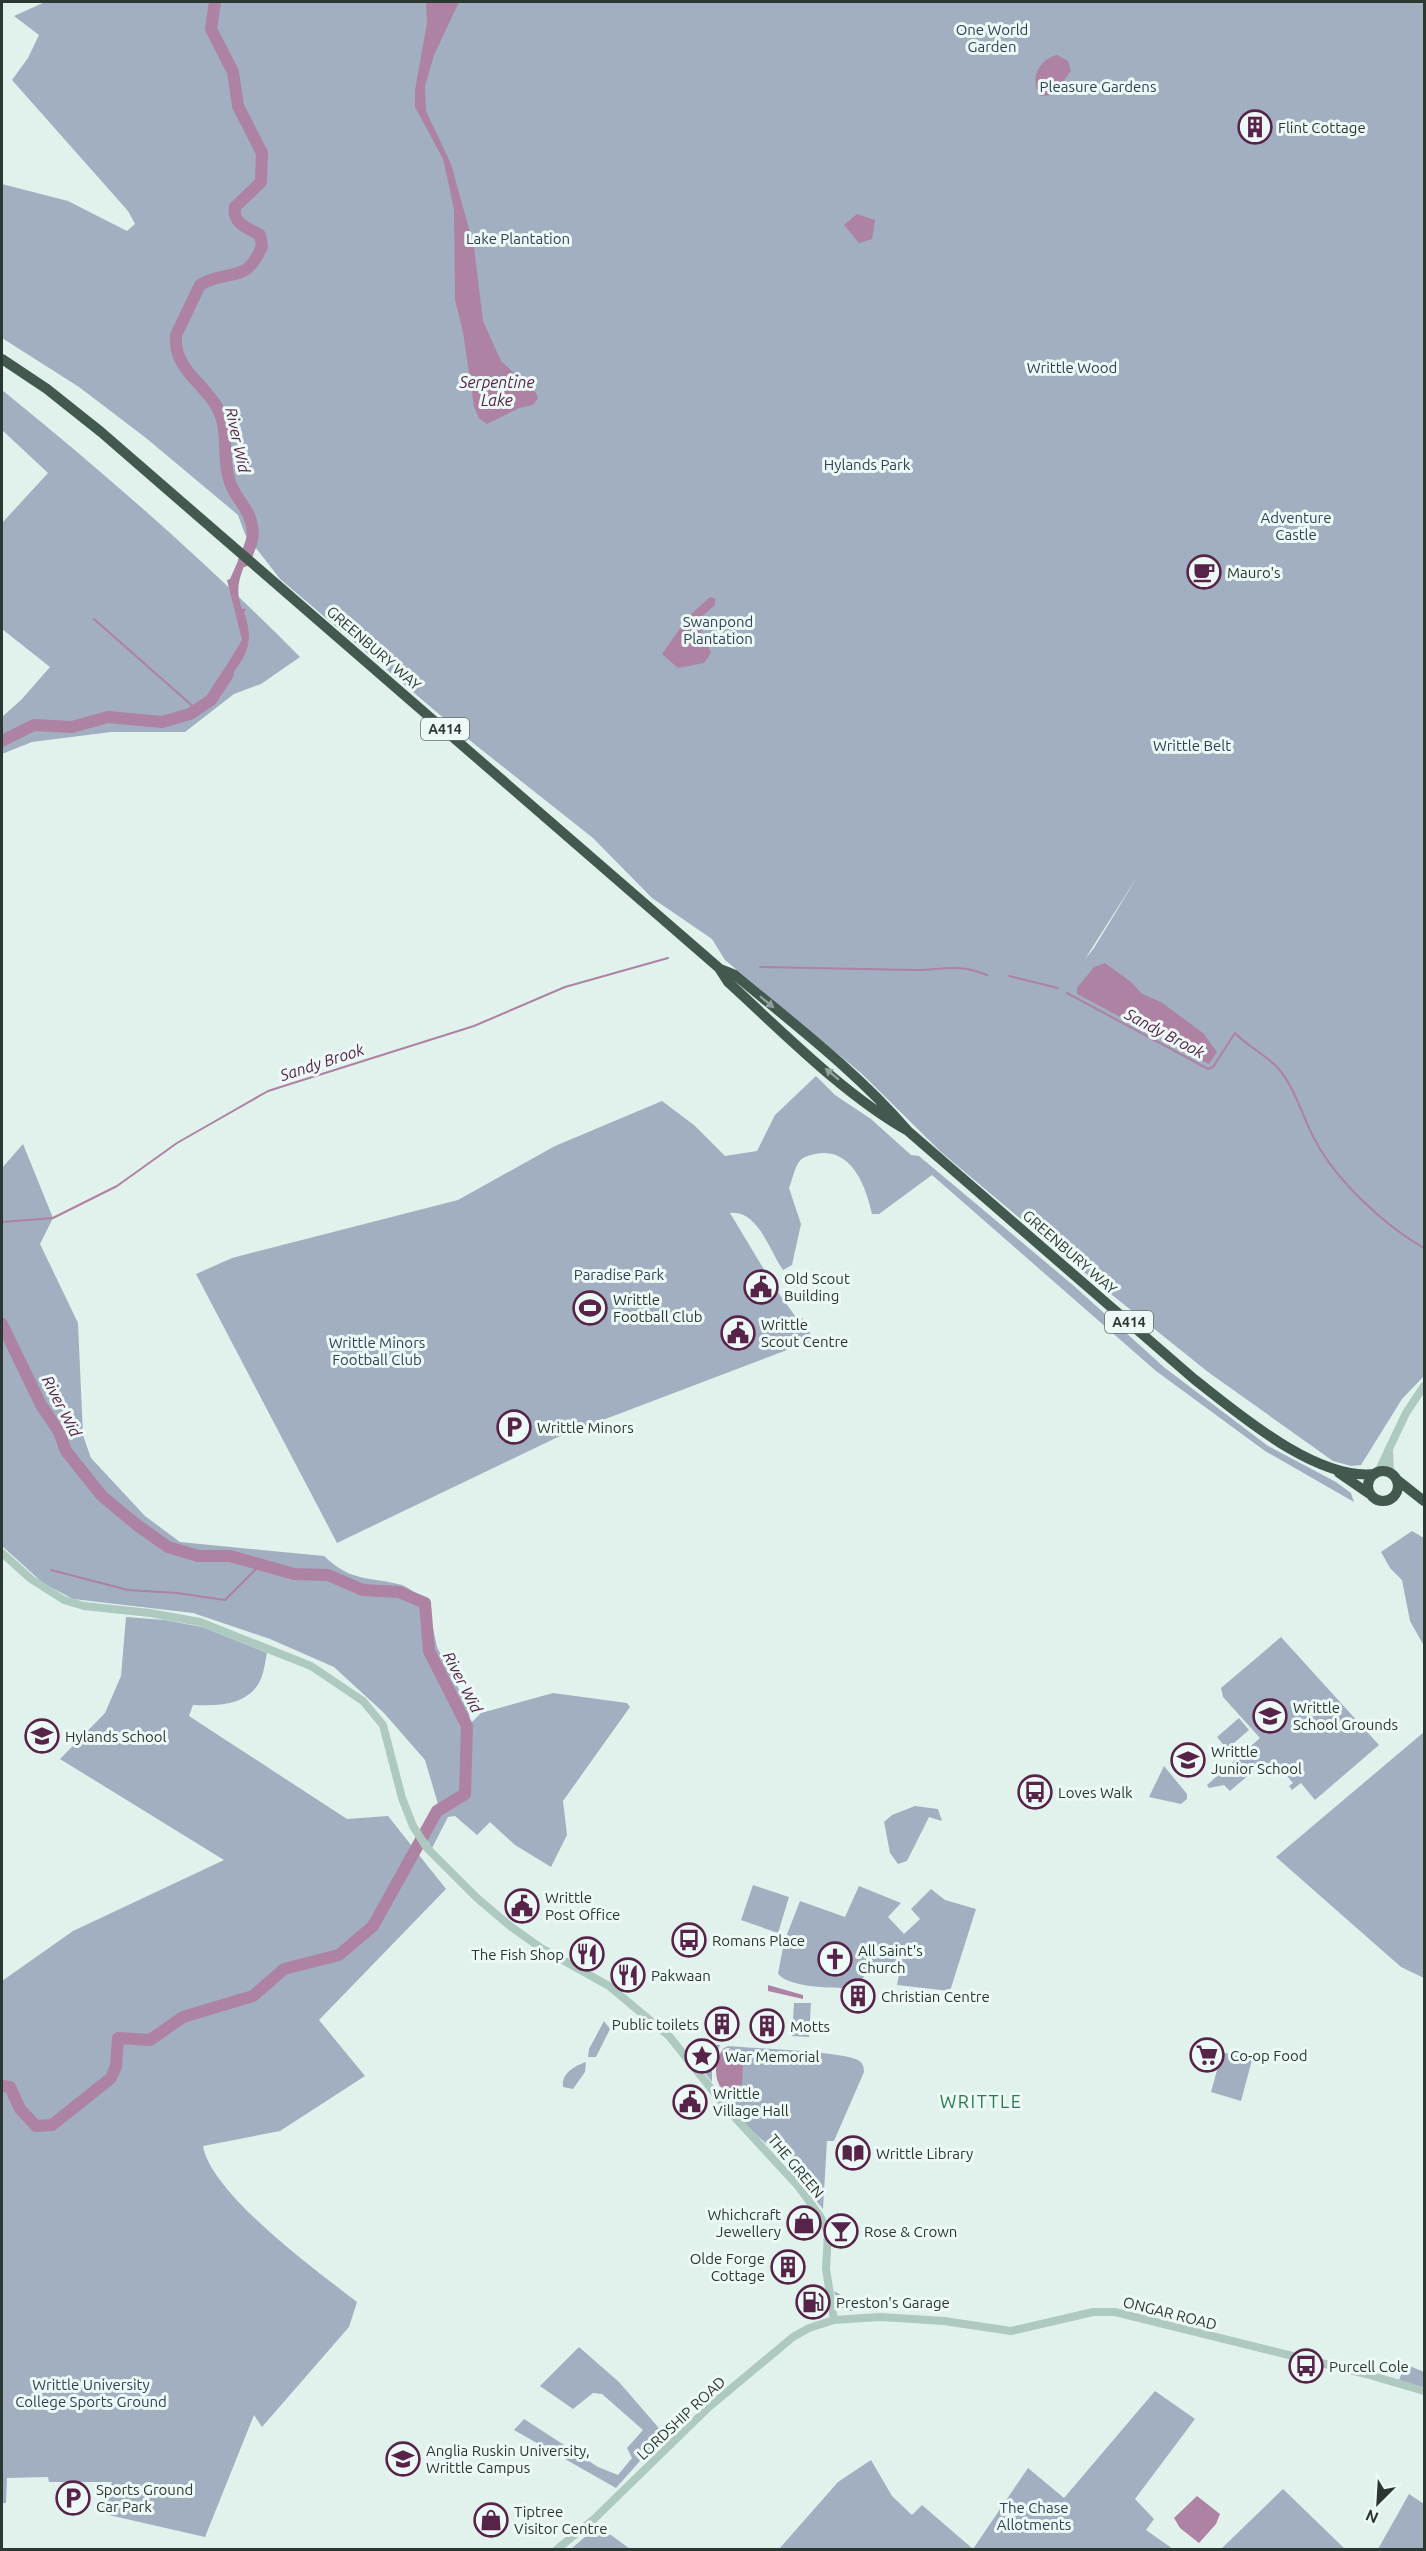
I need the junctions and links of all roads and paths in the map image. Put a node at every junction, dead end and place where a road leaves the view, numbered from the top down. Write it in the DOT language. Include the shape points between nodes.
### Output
graph roads {
  1 [pos="2,359"];
  2 [pos="1425,1386"];
  3 [pos="1389,1449"];
  4 [pos="1335,1470"];
  5 [pos="1377,1473"];
  6 [pos="1393,1476"];
  7 [pos="1371,1495"];
  8 [pos="1395,1495"];
  9 [pos="1424,1500"];
  10 [pos="2,1553"];
  11 [pos="834,2320"];
  12 [pos="1425,2391"];
  13 [pos="556,2550"];
  1 -- 4 [label="highway, GREENBURY WAY / A414" via="78,412 719,968 735,975 835,1058 908,1131 1194,1379 1278,1439"];
  2 -- 3 [label="street" via="1406,1413"];
  3 -- 5 [label="street"];
  3 -- 6 [label="street"];
  4 -- 5 [label="highway, GREENBURY WAY / A414"];
  4 -- 7 [label="highway, GREENBURY WAY / A414"];
  5 -- 6 [label="highway"];
  5 -- 7 [label="highway" via="1368,1485"];
  6 -- 8 [label="highway" via="1398,1487"];
  6 -- 9 [label="highway"];
  7 -- 8 [label="highway" via="1383,1501"];
  8 -- 9 [label="highway"];
  10 -- 11 [label="street, THE GREEN" via="31,1579 74,1604 200,1622 295,1659 339,1683 372,1710 382,1725 402,1798 424,1845 510,1926 602,1981 672,2040 729,2111 798,2186 820,2216 829,2238 826,2269"];
  11 -- 12 [label="street, ONGAR ROAD" via="880,2317 1011,2331 1093,2312 1115,2312"];
  11 -- 13 [label="street, LORDSHIP ROAD" via="793,2337 710,2407 594,2519"];
}
